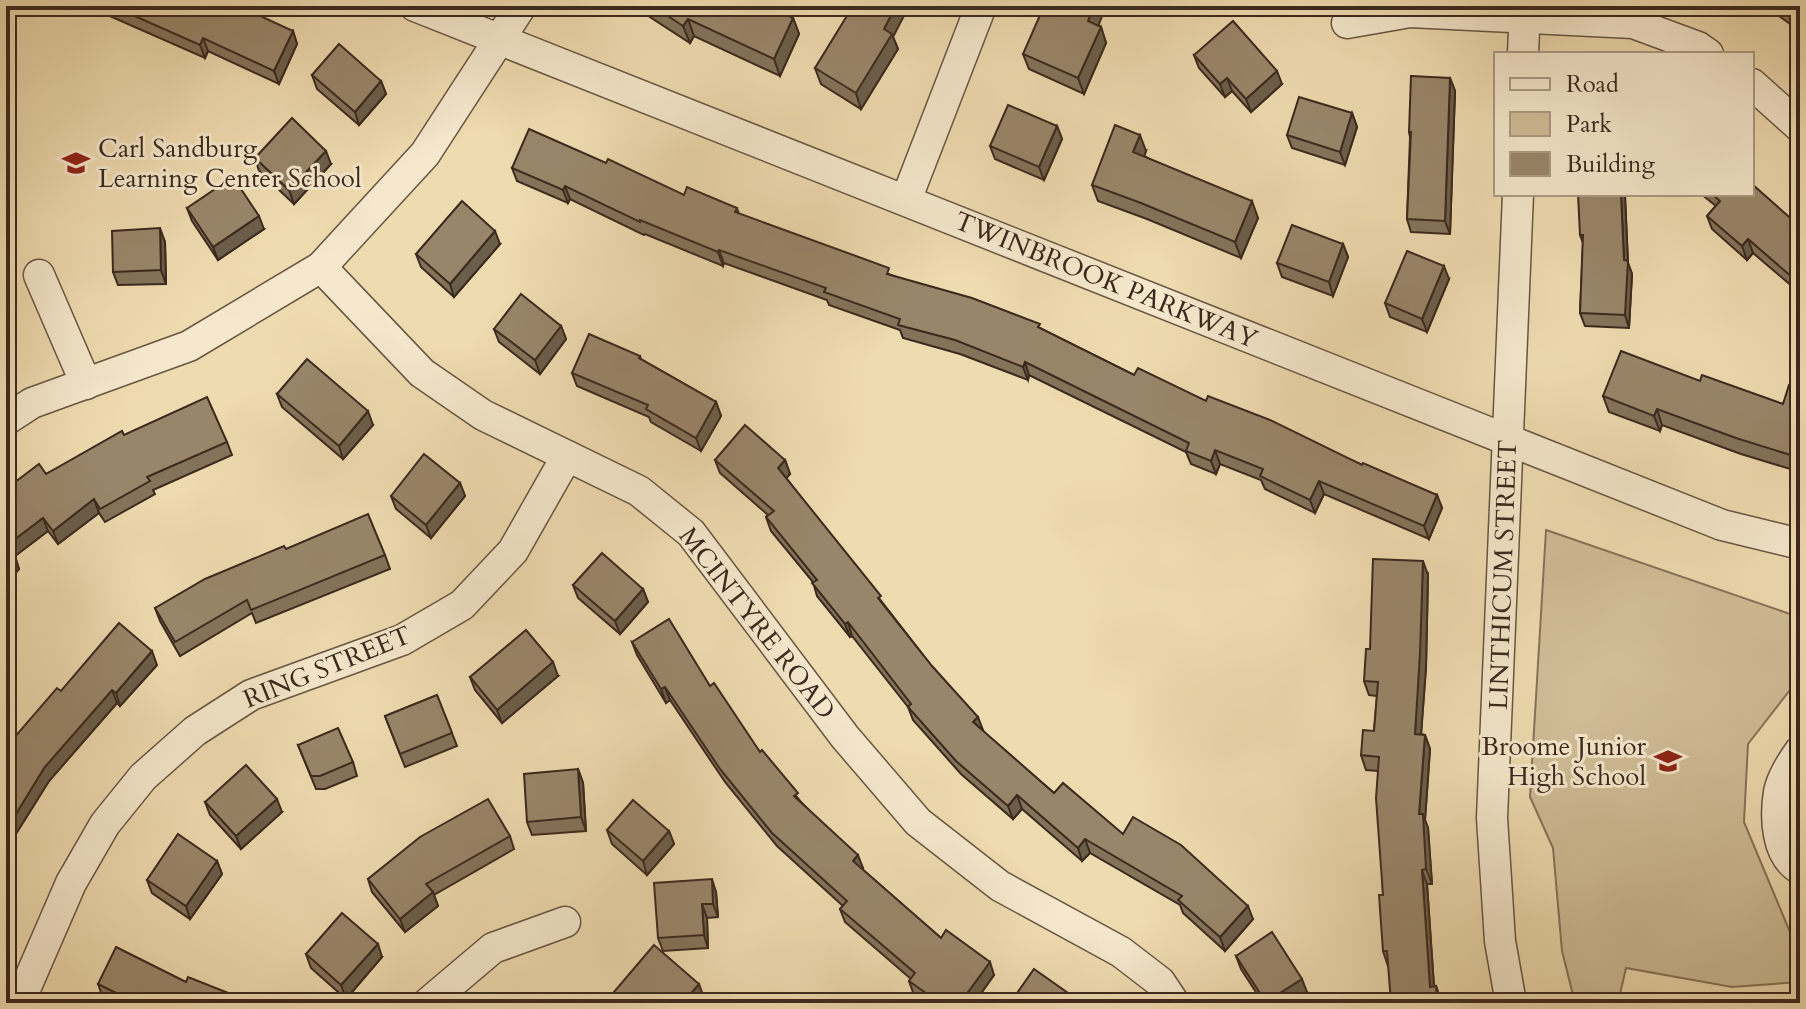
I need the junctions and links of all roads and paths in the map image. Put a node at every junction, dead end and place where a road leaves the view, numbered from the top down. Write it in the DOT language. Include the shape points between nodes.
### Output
graph roads {
  1 [pos="415,6"];
  2 [pos="521,6"];
  3 [pos="981,6"];
  4 [pos="1524,11"];
  5 [pos="1347,23"];
  6 [pos="500,40"];
  7 [pos="1523,52"];
  8 [pos="1705,52"];
  9 [pos="1754,86"];
  10 [pos="1800,127"];
  11 [pos="1518,196"];
  12 [pos="906,200"];
  13 [pos="321,267"];
  14 [pos="39,275"];
  15 [pos="86,384"];
  16 [pos="6,420"];
  17 [pos="1509,442"];
  18 [pos="567,456"];
  19 [pos="1800,544"];
  20 [pos="1800,751"];
  21 [pos="1790,790"];
  22 [pos="1800,869"];
  23 [pos="565,922"];
  24 [pos="19,1003"];
  25 [pos="428,1003"];
  26 [pos="1174,1003"];
  27 [pos="1511,1003"];
  1 -- 6 [label="street, TWINBROOK PARKWAY"];
  2 -- 6 [label="street"];
  3 -- 12 [label="street"];
  4 -- 5 [label="street" via="1410,12"];
  4 -- 7 [label="street"];
  4 -- 8 [label="street" via="1633,23"];
  6 -- 12 [label="street, TWINBROOK PARKWAY"];
  6 -- 13 [label="street" via="425,154"];
  9 -- 10 [label="street"];
  11 -- 17 [label="street, LINTHICUM STREET"];
  12 -- 17 [label="street, TWINBROOK PARKWAY"];
  13 -- 15 [label="street" via="189,346"];
  13 -- 18 [label="street, MCINTYRE ROAD" via="422,373 483,415"];
  14 -- 15 [label="street"];
  15 -- 16 [label="street" via="32,403"];
  17 -- 19 [label="street, TWINBROOK PARKWAY" via="1722,525"];
  17 -- 27 [label="street, LINTHICUM STREET" via="1492,818 1500,941"];
  18 -- 24 [label="street, RING STREET" via="513,551 462,605 402,640 251,695 195,731 143,777 105,824 71,883"];
  18 -- 26 [label="street, MCINTYRE ROAD" via="639,491 691,533 845,737 918,822 1000,886 1121,952 1160,982"];
  20 -- 21 [label="street" via="1793,761"];
  21 -- 22 [label="street" via="1777,831 1790,863"];
  23 -- 25 [label="street" via="493,948"];
}
